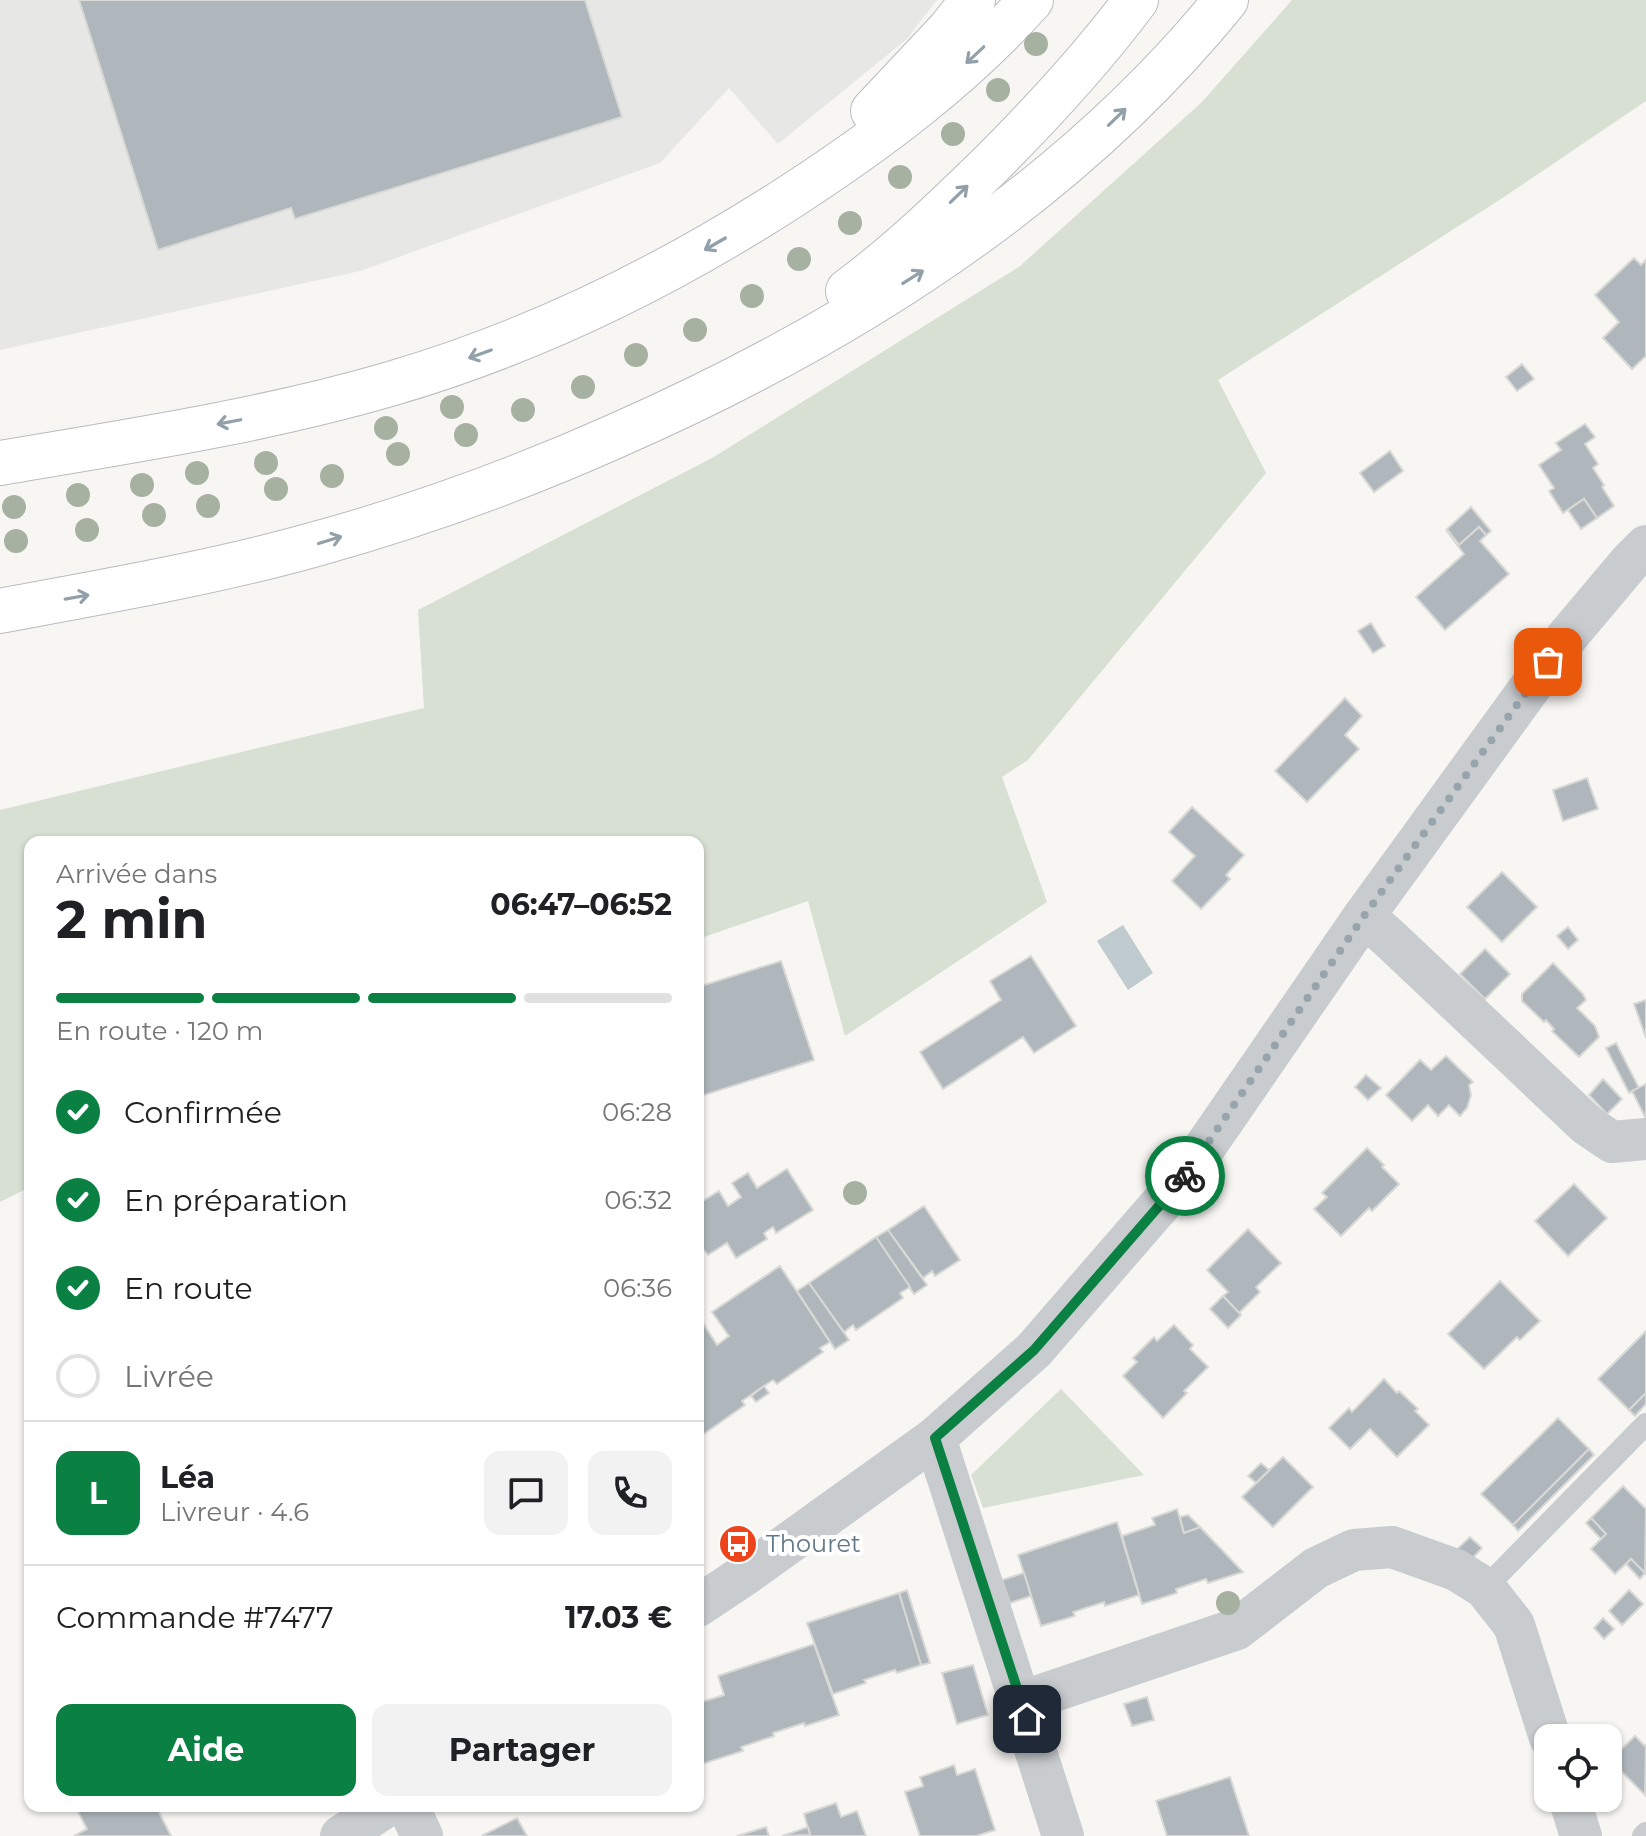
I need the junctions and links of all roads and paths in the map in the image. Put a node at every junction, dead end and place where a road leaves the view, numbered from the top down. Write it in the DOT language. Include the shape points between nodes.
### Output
graph roads {
  1 [pos="973,0"];
  2 [pos="1031,0"];
  3 [pos="1136,0"];
  4 [pos="1226,0"];
  5 [pos="781,202"];
  6 [pos="597,444"];
  7 [pos="0,463"];
  8 [pos="1646,546"];
  9 [pos="0,611"];
  10 [pos="1364,916"];
  11 [pos="1646,1139"];
  12 [pos="1646,1424"];
  13 [pos="935,1438"];
  14 [pos="1485,1588"];
  15 [pos="704,1602"];
  16 [pos="1021,1702"];
  17 [pos="1546,1724"];
  18 [pos="378,1812"];
  19 [pos="411,1812"];
  20 [pos="1573,1812"];
  21 [pos="341,1836"];
  22 [pos="422,1836"];
  23 [pos="1063,1836"];
  24 [pos="1581,1836"];
  1 -- 5 [label="highway" via="897,87"];
  2 -- 5 [label="highway, one-way" via="890,128"];
  6 -- 3 [label="highway, one-way" via="746,362 860,282 1022,132"];
  6 -- 4 [label="highway, one-way" via="770,362 960,247 1077,156"];
  5 -- 7 [label="highway, one-way" via="650,279 462,361 264,415"];
  9 -- 6 [label="highway, one-way" via="315,545 462,498"];
  8 -- 10 [label="street" via="1566,638"];
  10 -- 11 [label="street" via="1587,1125 1612,1142"];
  10 -- 13 [label="street" via="1185,1176 1034,1350"];
  12 -- 14 [label="lane"];
  13 -- 15 [label="street"];
  13 -- 16 [label="street"];
  14 -- 16 [label="street" via="1456,1570 1392,1547 1354,1550 1316,1568 1237,1629"];
  14 -- 17 [label="street" via="1514,1625"];
  16 -- 23 [label="street"];
  18 -- 21 [label="street"];
  19 -- 22 [label="street"];
  20 -- 24 [label="street"];
}
